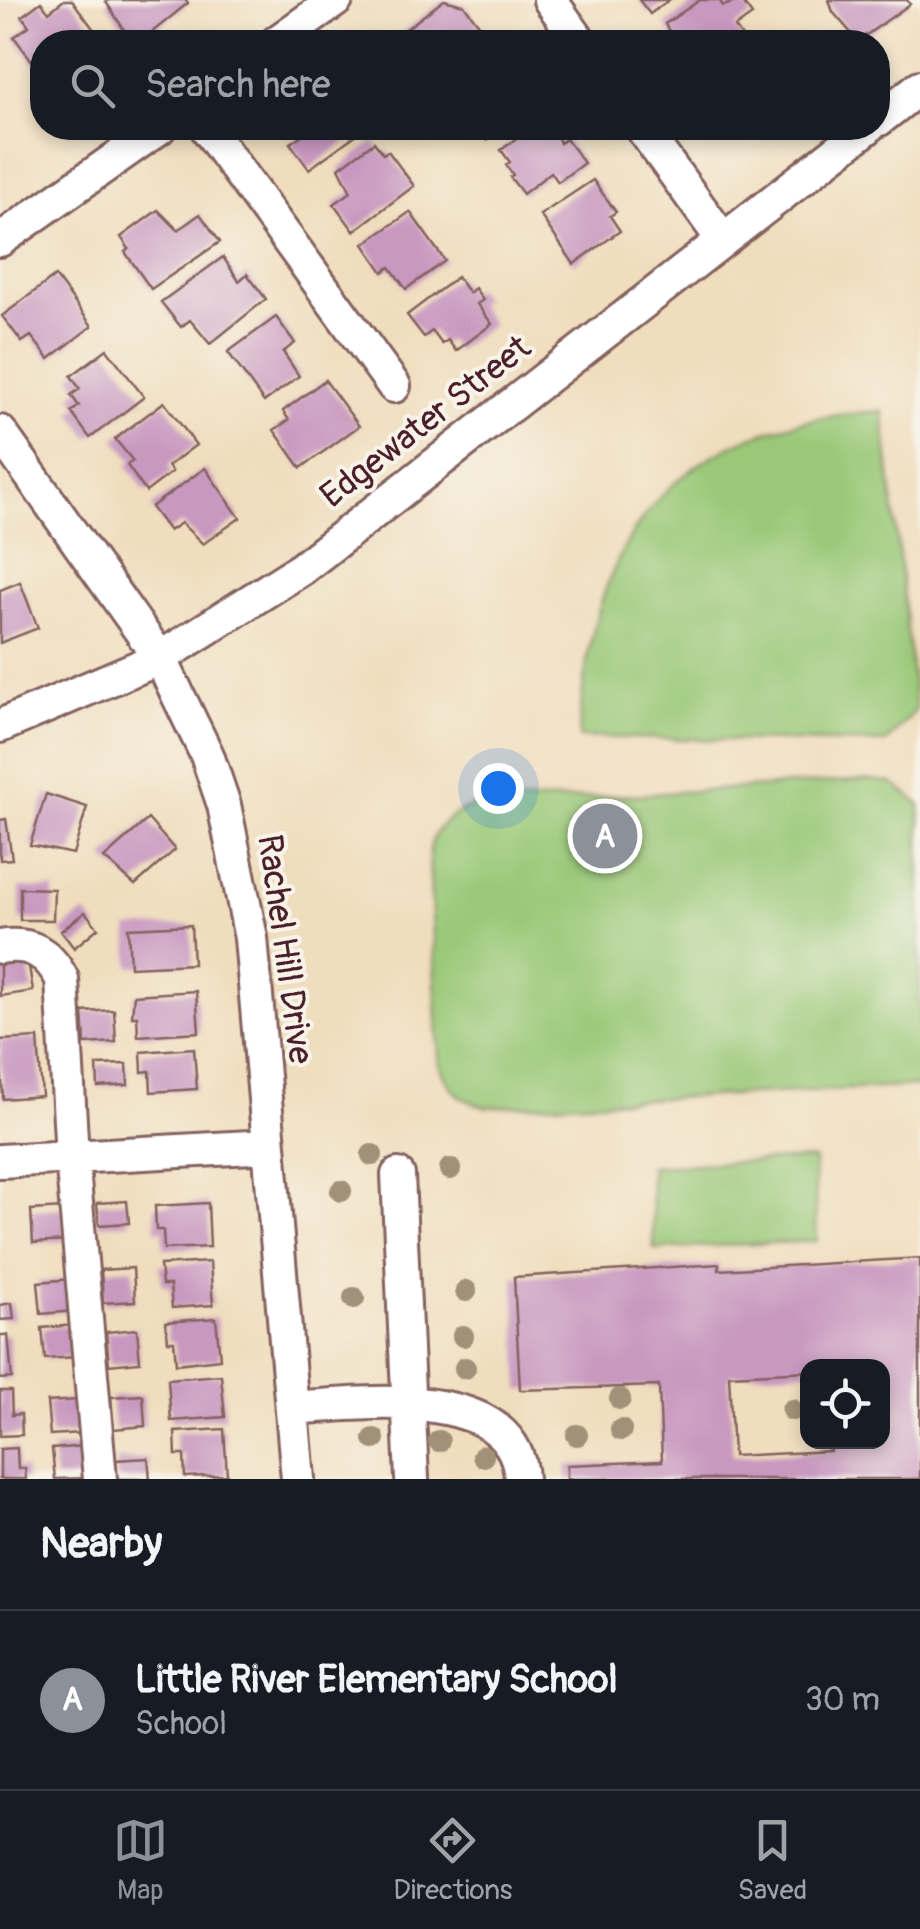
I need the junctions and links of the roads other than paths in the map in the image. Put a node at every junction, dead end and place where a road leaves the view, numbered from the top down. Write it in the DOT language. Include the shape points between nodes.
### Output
graph roads {
  1 [pos="336,0"];
  2 [pos="550,0"];
  3 [pos="294,30"];
  4 [pos="571,30"];
  5 [pos="920,86"];
  6 [pos="890,110"];
  7 [pos="142,140"];
  8 [pos="217,140"];
  9 [pos="651,140"];
  10 [pos="851,140"];
  11 [pos="0,240"];
  12 [pos="722,240"];
  13 [pos="394,386"];
  14 [pos="0,432"];
  15 [pos="12,475"];
  16 [pos="160,658"];
  17 [pos="0,726"];
  18 [pos="0,948"];
  19 [pos="269,1146"];
  20 [pos="72,1157"];
  21 [pos="0,1161"];
  22 [pos="398,1175"];
  23 [pos="408,1400"];
  24 [pos="292,1408"];
  25 [pos="100,1479"];
  26 [pos="298,1479"];
  27 [pos="412,1479"];
  28 [pos="521,1479"];
  1 -- 3 [label="street"];
  2 -- 4 [label="street"];
  5 -- 6 [label="street"];
  7 -- 11 [label="street"];
  8 -- 13 [label="street"];
  9 -- 12 [label="street"];
  10 -- 12 [label="street, Edgewater Street"];
  12 -- 16 [label="street, Edgewater Street" via="301,569"];
  14 -- 15 [label="street, Rachel Hill Drive"];
  15 -- 16 [label="street, Rachel Hill Drive"];
  16 -- 17 [label="street, Edgewater Street"];
  16 -- 19 [label="street, Rachel Hill Drive" via="206,754 238,858"];
  18 -- 20 [label="street" via="37,949 62,979"];
  19 -- 20 [label="street"];
  19 -- 24 [label="street, Rachel Hill Drive"];
  20 -- 21 [label="street"];
  20 -- 25 [label="street"];
  22 -- 23 [label="street"];
  23 -- 24 [label="street"];
  23 -- 27 [label="street"];
  23 -- 28 [label="street" via="460,1412 494,1430 510,1446"];
  24 -- 26 [label="street, Rachel Hill Drive"];
}
